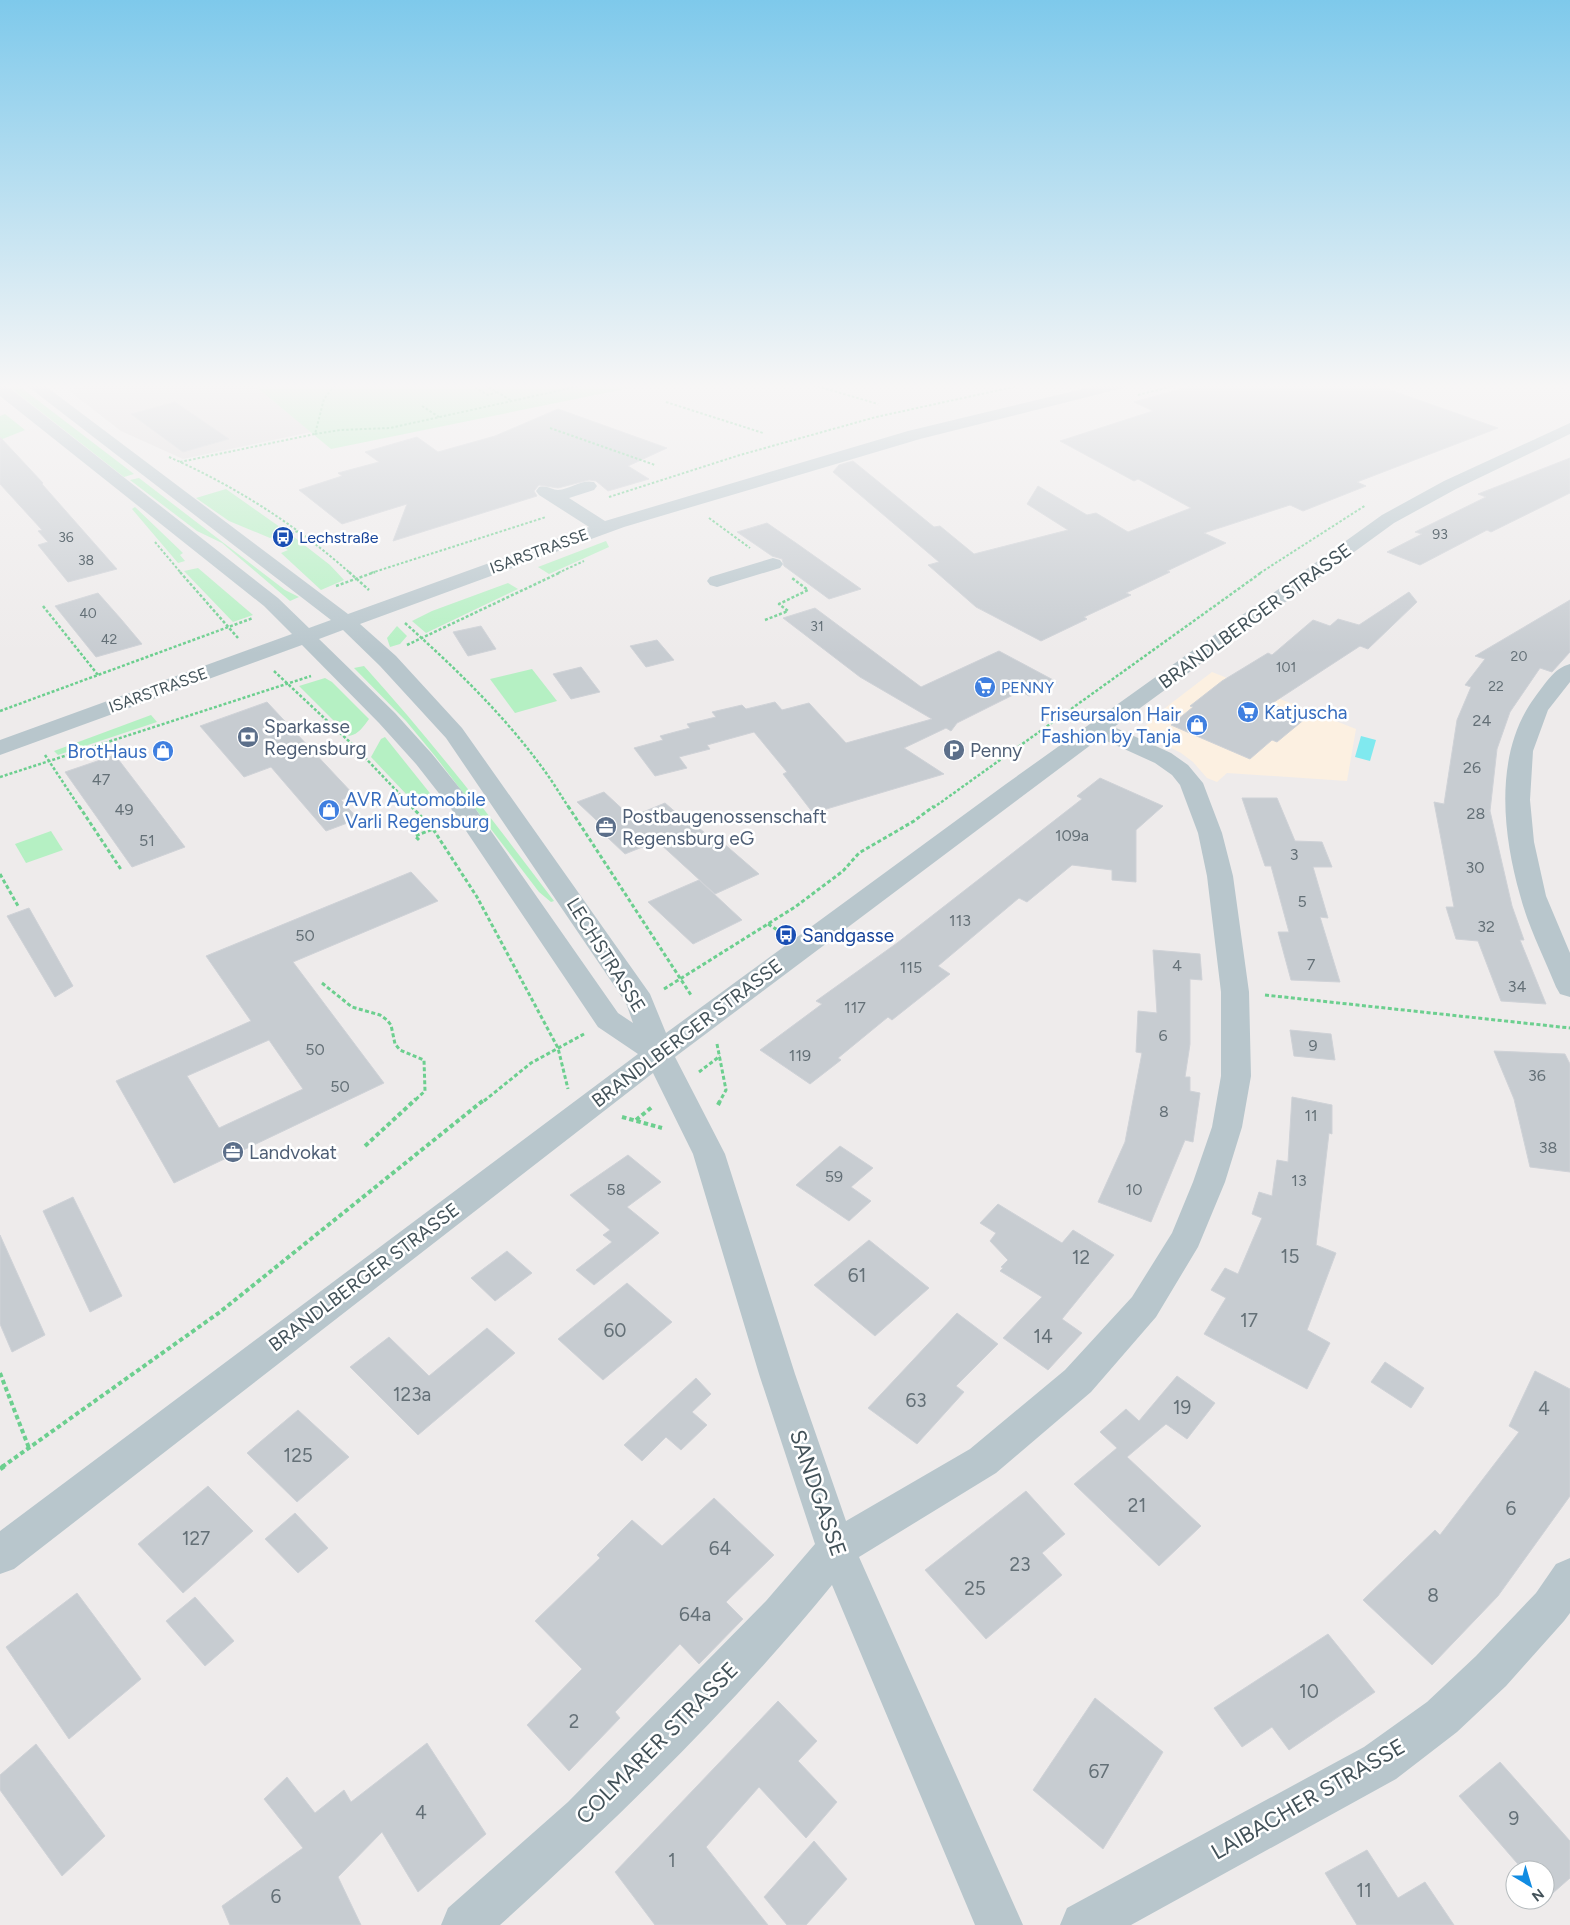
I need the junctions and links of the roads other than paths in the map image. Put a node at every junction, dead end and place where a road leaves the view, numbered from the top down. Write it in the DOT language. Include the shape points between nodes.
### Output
graph roads {
  1 [pos="110,475"];
  2 [pos="154,475"];
  3 [pos="777,475"];
  4 [pos="1471,475"];
  5 [pos="588,486"];
  6 [pos="604,528"];
  7 [pos="773,564"];
  8 [pos="717,581"];
  9 [pos="346,622"];
  10 [pos="306,636"];
  11 [pos="1570,670"];
  12 [pos="1100,729"];
  13 [pos="0,748"];
  14 [pos="1570,987"];
  15 [pos="658,1053"];
  16 [pos="836,1549"];
  17 [pos="0,1555"];
  18 [pos="1570,1578"];
  19 [pos="465,1925"];
  20 [pos="999,1925"];
  21 [pos="1084,1925"];
  1 -- 10 [label="street, LECHSTRASSE" via="271,602"];
  2 -- 9 [label="street, LECHSTRASSE"];
  3 -- 6 [label="street, ISARSTRASSE"];
  4 -- 12 [label="street, BRANDLBERGER STRASSE" via="1388,520"];
  5 -- 6 [label="street" via="549,494"];
  6 -- 9 [label="street, ISARSTRASSE"];
  7 -- 8 [label="street"];
  9 -- 10 [label="street, ISARSTRASSE"];
  9 -- 15 [label="street, LECHSTRASSE" via="381,654 454,733 640,1001"];
  10 -- 13 [label="street, ISARSTRASSE"];
  10 -- 15 [label="street, LECHSTRASSE" via="398,730 460,806 608,1020"];
  11 -- 14 [label="street" via="1537,710 1521,751 1518,800 1521,842 1533,896"];
  12 -- 15 [label="street, BRANDLBERGER STRASSE" via="1006,794"];
  12 -- 16 [label="street, COLMARER STRASSE" via="1163,758 1180,770 1191,783 1210,833 1220,876 1235,992 1236,1076 1227,1127 1186,1238 1144,1307 1078,1381 983,1461"];
  15 -- 16 [label="street, SANDGASSE" via="709,1154 777,1374"];
  15 -- 17 [label="street, BRANDLBERGER STRASSE"];
  16 -- 19 [label="street, COLMARER STRASSE" via="781,1615 687,1714 584,1818"];
  16 -- 20 [label="street, SANDGASSE"];
  18 -- 21 [label="street, LAIBACHER STRASSE" via="1550,1607 1491,1671 1442,1717 1380,1763"];
}
